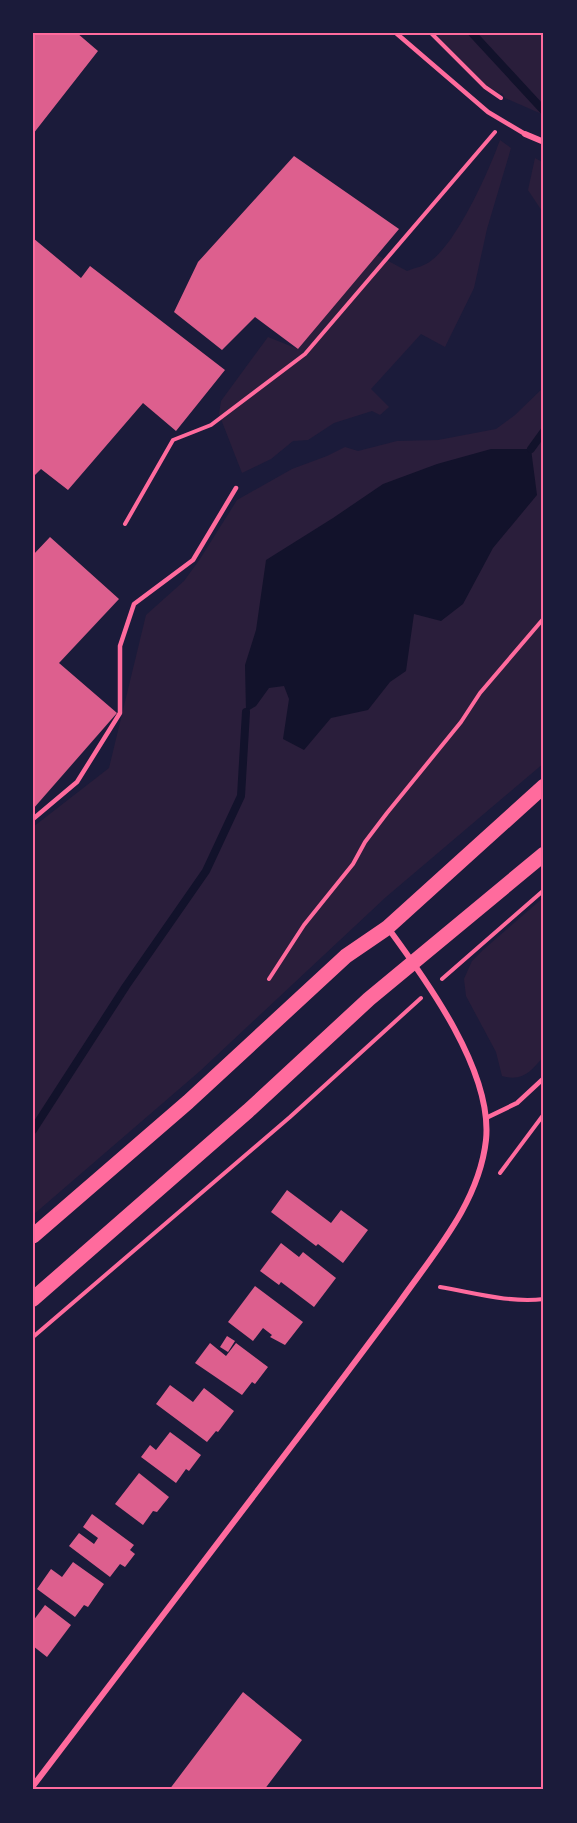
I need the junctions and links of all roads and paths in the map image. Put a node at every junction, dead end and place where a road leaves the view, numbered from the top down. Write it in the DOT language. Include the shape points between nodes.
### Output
graph roads {
  1 [pos="396,33"];
  2 [pos="430,33"];
  3 [pos="501,98"];
  4 [pos="503,122"];
  5 [pos="525,134"];
  6 [pos="544,142"];
  7 [pos="236,488"];
  8 [pos="125,524"];
  9 [pos="544,618"];
  10 [pos="544,786"];
  11 [pos="33,819"];
  12 [pos="544,854"];
  13 [pos="544,890"];
  14 [pos="387,928"];
  15 [pos="472,952"];
  16 [pos="413,962"];
  17 [pos="269,979"];
  18 [pos="395,1022"];
  19 [pos="544,1078"];
  20 [pos="544,1114"];
  21 [pos="486,1118"];
  22 [pos="500,1173"];
  23 [pos="33,1236"];
  24 [pos="441,1287"];
  25 [pos="33,1299"];
  26 [pos="544,1299"];
  27 [pos="33,1337"];
  28 [pos="33,1786"];
  1 -- 4 [label="lane"];
  2 -- 3 [label="path"];
  4 -- 5 [label="lane"];
  4 -- 8 [label="path" via="304,354 211,425 173,440"];
  5 -- 6 [label="street"];
  7 -- 11 [label="lane" via="193,560 134,604 120,646 120,713 77,782"];
  9 -- 17 [label="path" via="480,693 365,842"];
  10 -- 14 [label="main road"];
  12 -- 16 [label="main road"];
  13 -- 15 [label="path"];
  14 -- 16 [label="street"];
  14 -- 23 [label="main road" via="346,956 188,1102"];
  16 -- 21 [label="street" via="462,1044"];
  16 -- 25 [label="main road"];
  18 -- 27 [label="path"];
  19 -- 21 [label="lane" via="517,1103"];
  20 -- 22 [label="path"];
  21 -- 28 [label="street" via="482,1162 473,1192 459,1217 356,1362"];
  24 -- 26 [label="path" via="499,1298"];
}
